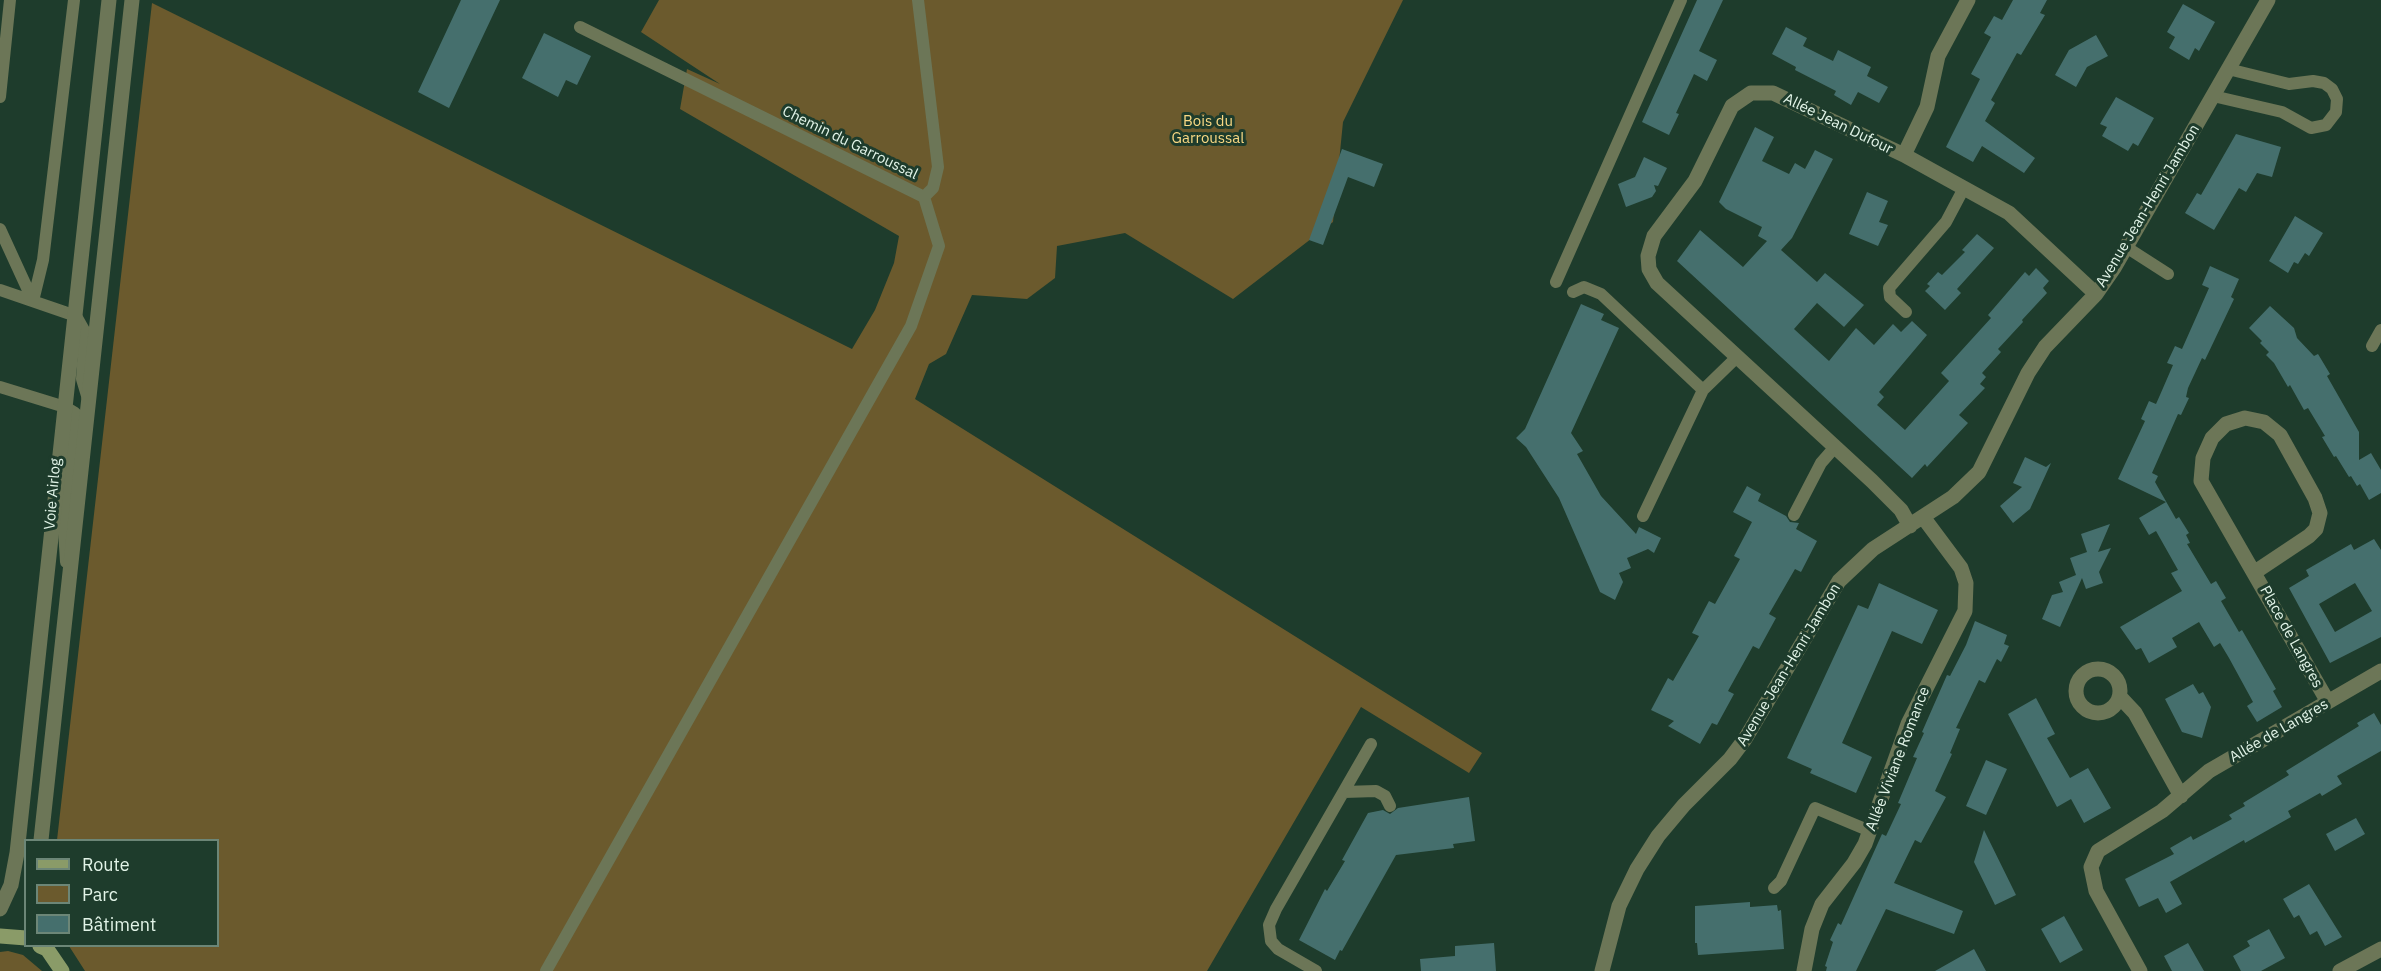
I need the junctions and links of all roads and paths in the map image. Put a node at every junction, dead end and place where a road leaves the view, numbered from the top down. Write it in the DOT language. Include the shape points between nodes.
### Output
graph roads {
  1 [pos="10,0"];
  2 [pos="74,0"];
  3 [pos="109,0"];
  4 [pos="132,0"];
  5 [pos="918,0"];
  6 [pos="1681,0"];
  7 [pos="1968,0"];
  8 [pos="2268,0"];
  9 [pos="580,27"];
  10 [pos="2228,69"];
  11 [pos="2213,96"];
  12 [pos="0,97"];
  13 [pos="1904,155"];
  14 [pos="1964,188"];
  15 [pos="924,197"];
  16 [pos="0,229"];
  17 [pos="2126,247"];
  18 [pos="2168,274"];
  19 [pos="1556,282"];
  20 [pos="0,290"];
  21 [pos="1573,292"];
  22 [pos="2096,294"];
  23 [pos="33,301"];
  24 [pos="1906,312"];
  25 [pos="76,316"];
  26 [pos="2381,330"];
  27 [pos="2372,346"];
  28 [pos="1737,357"];
  29 [pos="0,387"];
  30 [pos="1703,390"];
  31 [pos="88,400"];
  32 [pos="65,407"];
  33 [pos="1835,447"];
  34 [pos="1794,515"];
  35 [pos="1643,516"];
  36 [pos="1916,521"];
  37 [pos="2255,572"];
  38 [pos="67,590"];
  39 [pos="2381,671"];
  40 [pos="2120,698"];
  41 [pos="2328,702"];
  42 [pos="1371,744"];
  43 [pos="1344,792"];
  44 [pos="2181,796"];
  45 [pos="1389,806"];
  46 [pos="1870,831"];
  47 [pos="41,839"];
  48 [pos="1773,888"];
  49 [pos="0,909"];
  50 [pos="0,936"];
  51 [pos="24,938"];
  52 [pos="44,947"];
  53 [pos="2381,949"];
  54 [pos="62,971"];
  55 [pos="546,971"];
  56 [pos="1316,971"];
  57 [pos="1602,971"];
  58 [pos="1804,971"];
  59 [pos="2140,971"];
  60 [pos="2340,971"];
  1 -- 12 [label="lane"];
  2 -- 23 [label="lane" via="43,260"];
  3 -- 25 [label="street"];
  4 -- 31 [label="street"];
  5 -- 15 [label="lane, Chemin du Garroussal" via="938,167 933,188"];
  6 -- 19 [label="lane"];
  7 -- 13 [label="street" via="1938,56 1926,107"];
  8 -- 10 [label="street, Avenue Jean-Henri Jambon"];
  9 -- 15 [label="lane, Chemin du Garroussal"];
  10 -- 11 [label="street, Avenue Jean-Henri Jambon"];
  10 -- 11 [label="lane" via="2289,84 2324,83 2337,99 2336,112 2326,125 2311,128 2282,112"];
  11 -- 17 [label="street, Avenue Jean-Henri Jambon"];
  13 -- 14 [label="street, Allée Jean Dufour"];
  13 -- 28 [label="street, Allée Jean Dufour" via="1773,93 1751,93 1732,106 1695,182 1654,236 1648,256 1649,269 1657,283"];
  14 -- 22 [label="street, Allée Jean Dufour" via="2009,213"];
  14 -- 24 [label="lane" via="1946,222 1889,288 1890,297"];
  15 -- 55 [label="lane" via="939,246 911,326"];
  16 -- 23 [label="lane"];
  17 -- 18 [label="lane"];
  17 -- 22 [label="street, Avenue Jean-Henri Jambon"];
  20 -- 23 [label="lane"];
  21 -- 30 [label="lane" via="1584,287 1601,294"];
  22 -- 36 [label="street, Avenue Jean-Henri Jambon" via="2044,347 1979,472 1953,497"];
  23 -- 25 [label="lane"];
  25 -- 31 [label="lane" via="85,332 82,379"];
  25 -- 32 [label="street"];
  26 -- 27 [label="lane"];
  28 -- 30 [label="lane"];
  28 -- 33 [label="street, Allée Jean Dufour"];
  29 -- 32 [label="lane"];
  30 -- 35 [label="lane"];
  31 -- 38 [label="street"];
  32 -- 38 [label="lane, Voie Airlog" via="75,413 64,531"];
  32 -- 49 [label="street" via="17,853 11,885"];
  33 -- 34 [label="lane" via="1821,464"];
  33 -- 36 [label="street, Allée Jean Dufour"];
  36 -- 46 [label="street, Allée Viviane Romance" via="1961,568 1966,603 1960,624 1908,724"];
  36 -- 57 [label="street, Avenue Jean-Henri Jambon" via="1859,560 1839,581 1745,739 1658,836 1619,906"];
  37 -- 37 [label="street, Place de Langres" via="2203,487 2201,476 2203,458 2216,433 2230,422 2245,418 2264,422 2280,435 2320,513 2313,533"];
  37 -- 41 [label="street, Place de Langres"];
  38 -- 47 [label="street"];
  39 -- 41 [label="street, Allée de Langres"];
  40 -- 44 [label="street" via="2135,713"];
  41 -- 44 [label="street, Allée de Langres" via="2209,771"];
  42 -- 43 [label="lane"];
  43 -- 45 [label="lane" via="1376,791 1385,796"];
  43 -- 56 [label="lane" via="1269,926 1269,936 1278,949"];
  44 -- 59 [label="street, Allée de Langres" via="2102,846 2091,867 2096,891"];
  46 -- 48 [label="lane" via="1815,808 1781,881"];
  46 -- 58 [label="street, Allée Viviane Romance" via="1854,863 1822,904 1810,934"];
  50 -- 51 [label="main road"];
  52 -- 54 [label="main road"];
  53 -- 60 [label="street"];
}
